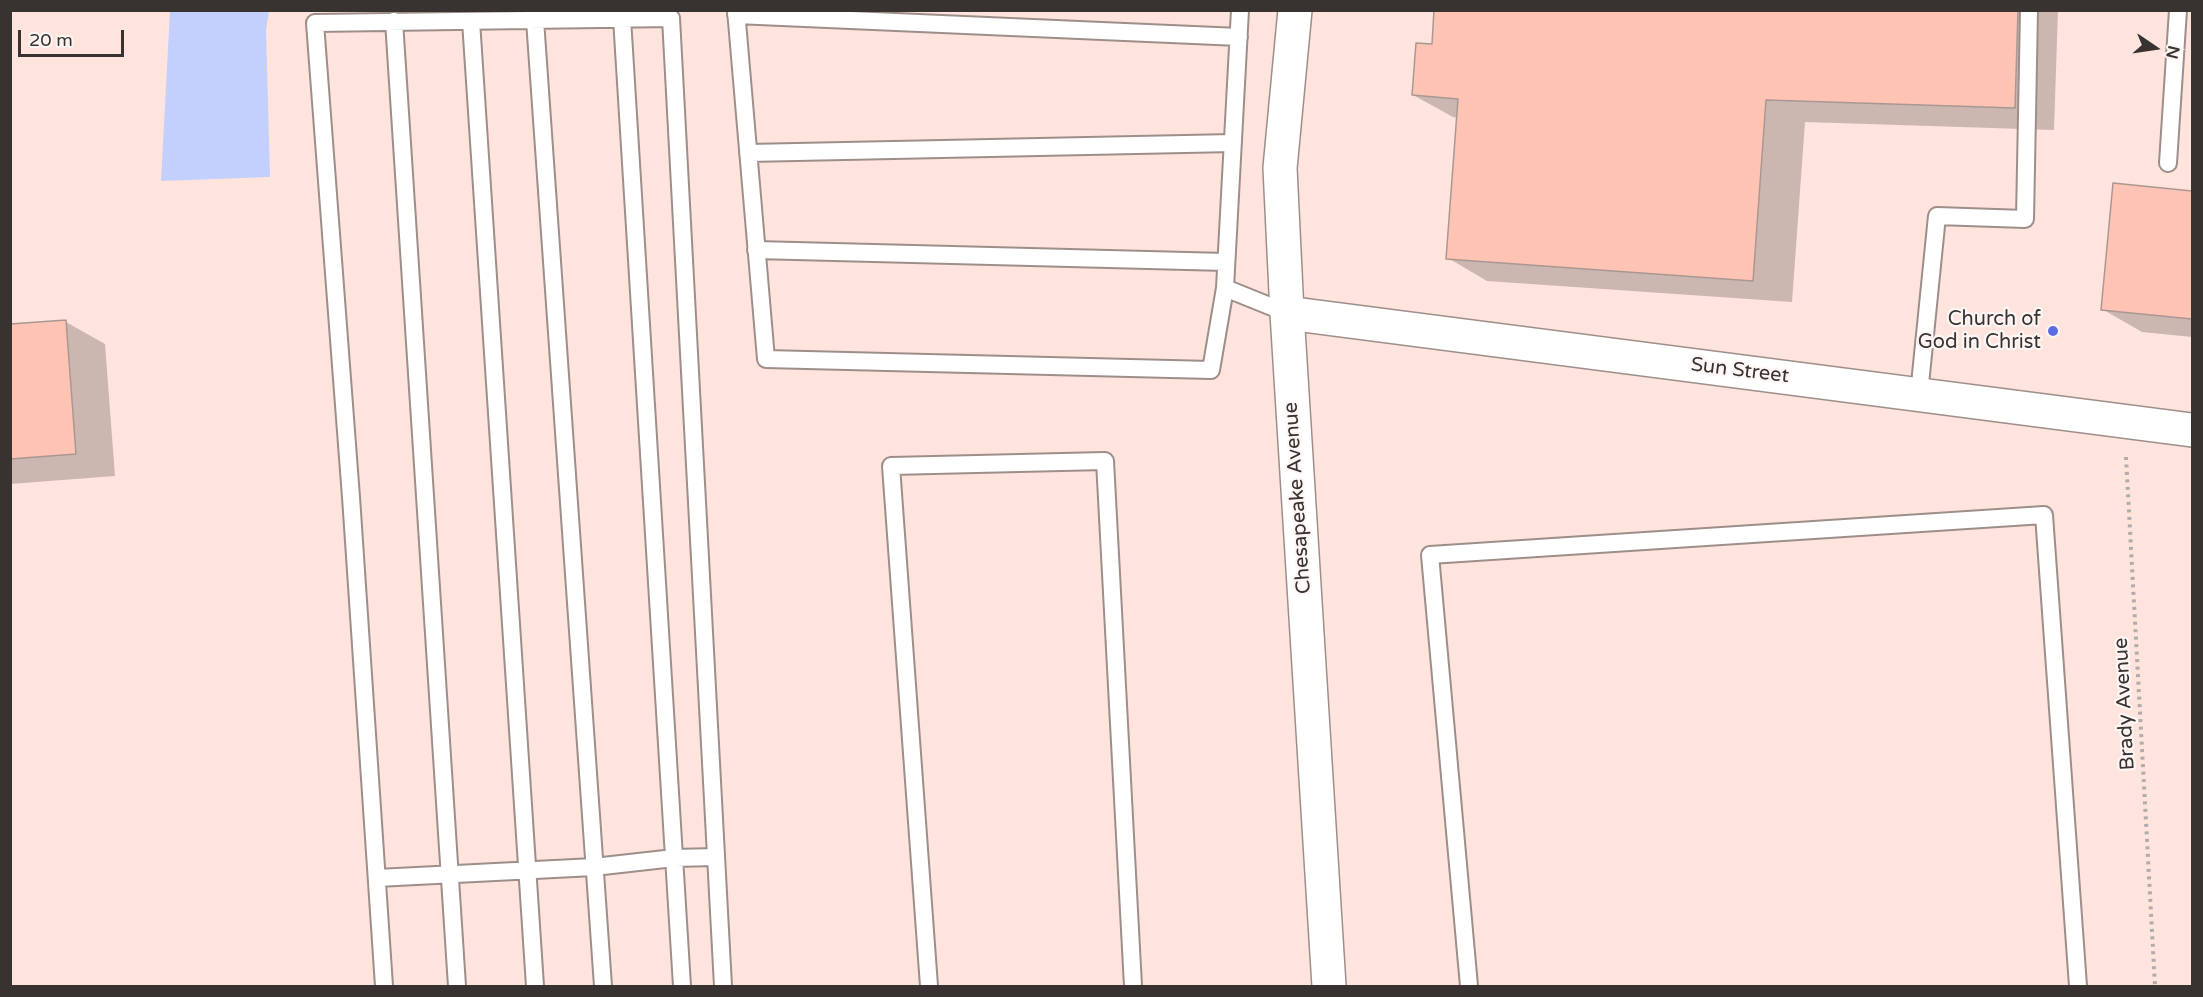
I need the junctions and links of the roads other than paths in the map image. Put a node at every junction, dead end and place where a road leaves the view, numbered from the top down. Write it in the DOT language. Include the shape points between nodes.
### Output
graph roads {
  1 [pos="1240,10"];
  2 [pos="1295,10"];
  3 [pos="2028,10"];
  4 [pos="2178,10"];
  5 [pos="736,13"];
  6 [pos="622,18"];
  7 [pos="535,20"];
  8 [pos="393,21"];
  9 [pos="471,21"];
  10 [pos="1239,37"];
  11 [pos="1233,143"];
  12 [pos="748,153"];
  13 [pos="2168,163"];
  14 [pos="756,250"];
  15 [pos="1226,262"];
  16 [pos="1225,288"];
  17 [pos="1287,313"];
  18 [pos="1919,394"];
  19 [pos="2193,430"];
  20 [pos="716,857"];
  21 [pos="674,858"];
  22 [pos="594,867"];
  23 [pos="527,869"];
  24 [pos="450,874"];
  25 [pos="377,878"];
  26 [pos="384,987"];
  27 [pos="457,987"];
  28 [pos="535,987"];
  29 [pos="603,987"];
  30 [pos="682,987"];
  31 [pos="723,987"];
  32 [pos="929,987"];
  33 [pos="1133,987"];
  34 [pos="1329,987"];
  35 [pos="1469,987"];
  36 [pos="2078,987"];
  1 -- 10 [label="lane"];
  2 -- 17 [label="street, Chesapeake Avenue" via="1281,168"];
  3 -- 18 [label="lane" via="2025,219 1937,216"];
  4 -- 13 [label="lane"];
  5 -- 10 [label="lane"];
  5 -- 12 [label="lane"];
  6 -- 7 [label="lane"];
  6 -- 20 [label="lane" via="671,18"];
  6 -- 21 [label="lane"];
  7 -- 9 [label="lane"];
  7 -- 22 [label="lane"];
  8 -- 9 [label="lane"];
  8 -- 24 [label="lane"];
  8 -- 25 [label="lane" via="315,22"];
  9 -- 23 [label="lane"];
  10 -- 11 [label="lane"];
  11 -- 12 [label="lane"];
  11 -- 15 [label="lane"];
  12 -- 14 [label="lane"];
  14 -- 15 [label="lane"];
  14 -- 16 [label="lane" via="766,359 1211,370"];
  15 -- 16 [label="lane"];
  16 -- 17 [label="lane"];
  17 -- 18 [label="street, Sun Street"];
  17 -- 34 [label="street, Chesapeake Avenue"];
  18 -- 19 [label="street, Sun Street"];
  20 -- 21 [label="lane"];
  20 -- 31 [label="lane"];
  21 -- 22 [label="lane"];
  21 -- 30 [label="lane"];
  22 -- 23 [label="lane"];
  22 -- 29 [label="lane"];
  23 -- 24 [label="lane"];
  23 -- 28 [label="lane"];
  24 -- 25 [label="lane"];
  24 -- 27 [label="lane"];
  25 -- 26 [label="lane"];
  32 -- 33 [label="lane" via="891,466 1105,461"];
  35 -- 36 [label="lane" via="1430,555 2044,515"];
}
